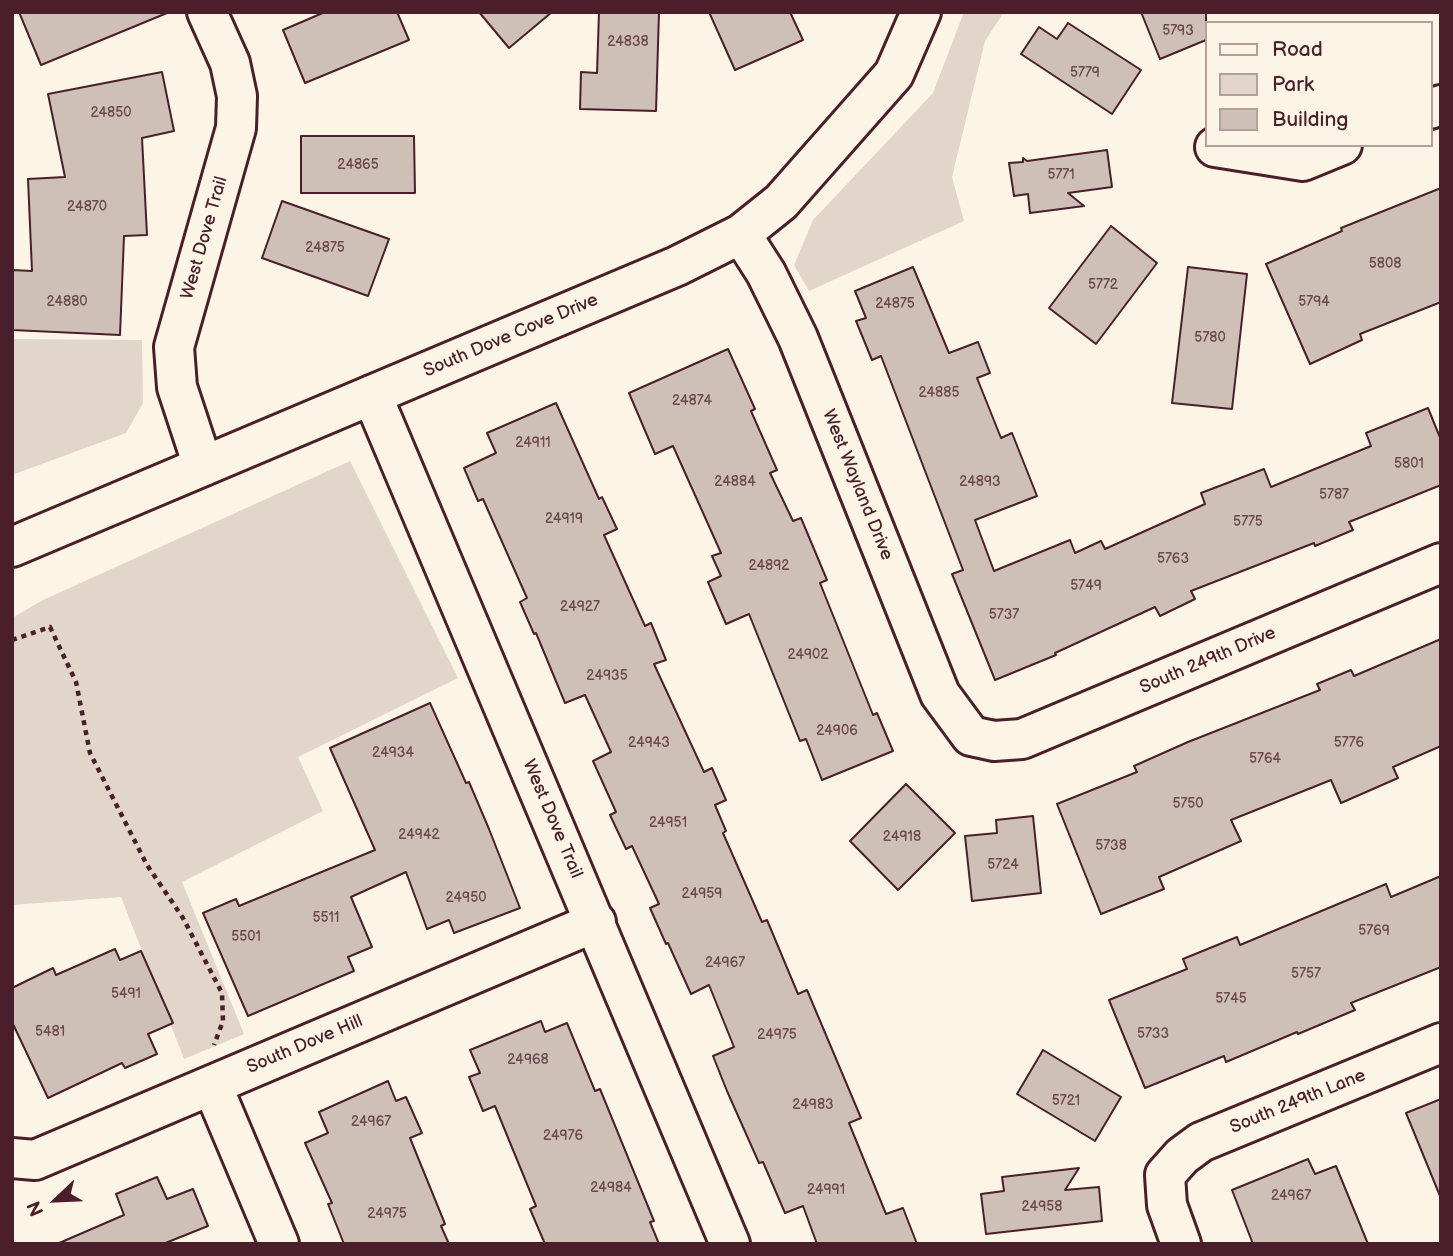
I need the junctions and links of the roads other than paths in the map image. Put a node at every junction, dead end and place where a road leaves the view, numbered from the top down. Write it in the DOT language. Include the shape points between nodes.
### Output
graph roads {
  1 [pos="207,12"];
  2 [pos="921,12"];
  3 [pos="1215,147"];
  4 [pos="1337,147"];
  5 [pos="741,234"];
  6 [pos="372,395"];
  7 [pos="203,466"];
  8 [pos="12,547"];
  9 [pos="1441,563"];
  10 [pos="971,736"];
  11 [pos="596,922"];
  12 [pos="1441,1043"];
  13 [pos="212,1085"];
  14 [pos="12,1158"];
  15 [pos="279,1244"];
  16 [pos="730,1244"];
  17 [pos="1181,1244"];
  1 -- 7 [label="street, West Dove Trail" via="230,63 237,118 174,347 177,387"];
  2 -- 5 [label="street, South Dove Cove Drive" via="894,74 781,202"];
  3 -- 4 [label="street" via="1303,161"];
  5 -- 6 [label="street, South Dove Cove Drive" via="677,267"];
  5 -- 10 [label="street, West Wayland Drive" via="798,338 940,694"];
  6 -- 7 [label="street, South Dove Cove Drive"];
  6 -- 11 [label="street, West Dove Trail"];
  7 -- 8 [label="street, South Dove Cove Drive"];
  9 -- 10 [label="street, South 249th Drive" via="1022,739 994,741"];
  11 -- 13 [label="street, South Dove Hill"];
  11 -- 16 [label="street, West Dove Trail"];
  12 -- 17 [label="street, South 249th Lane" via="1201,1142 1182,1156 1165,1175 1167,1205"];
  13 -- 14 [label="street, South Dove Hill" via="35,1160"];
  13 -- 15 [label="street"];
}
